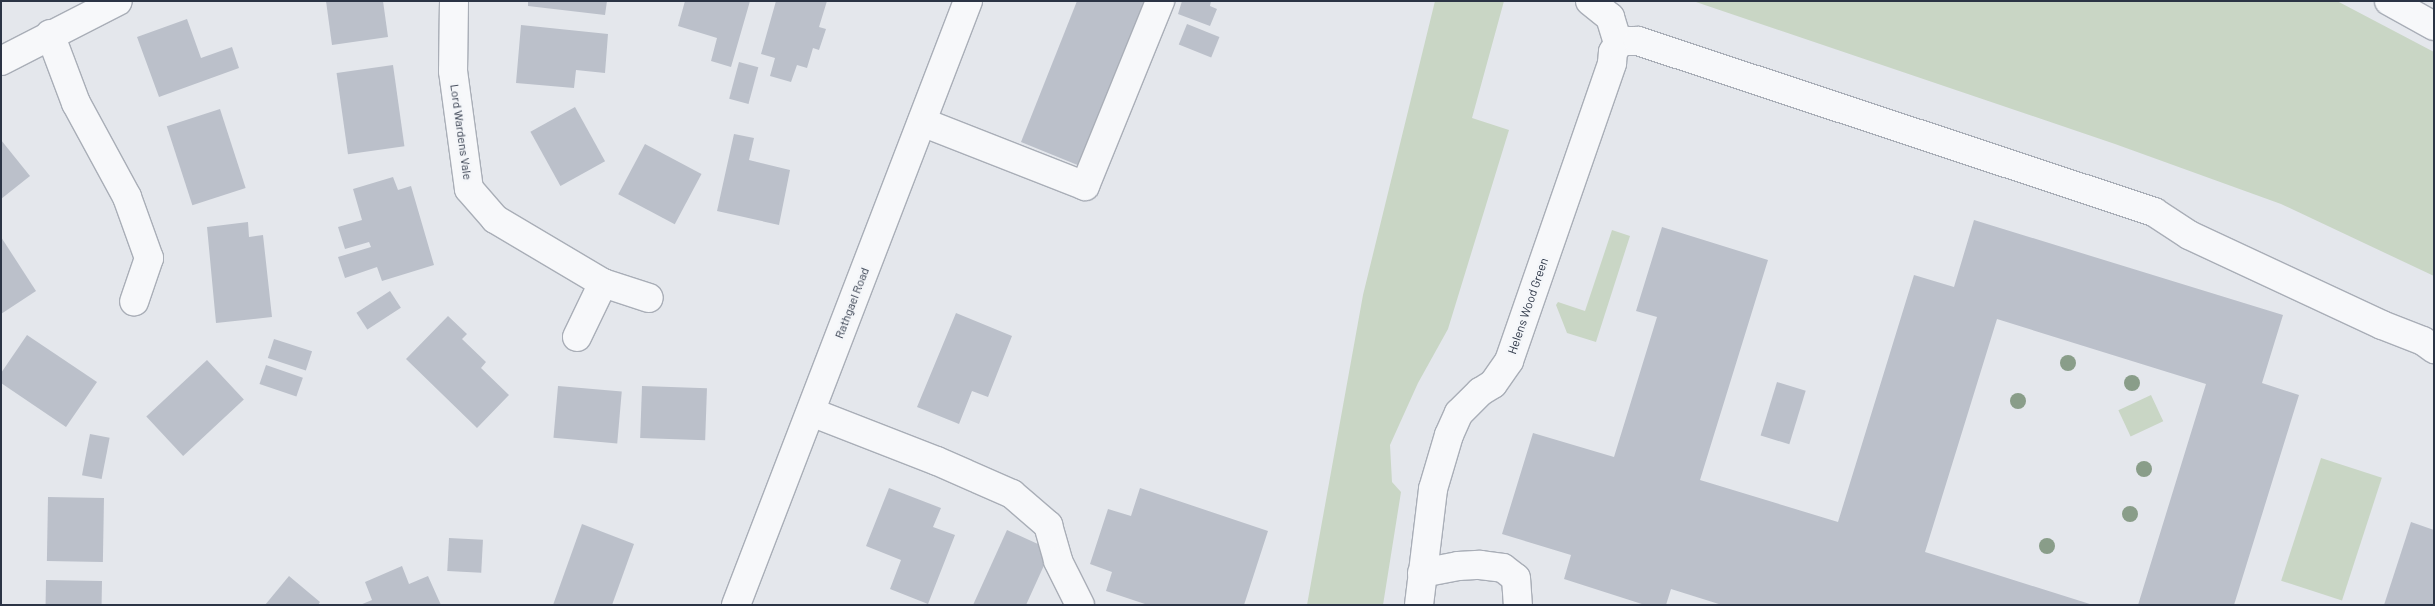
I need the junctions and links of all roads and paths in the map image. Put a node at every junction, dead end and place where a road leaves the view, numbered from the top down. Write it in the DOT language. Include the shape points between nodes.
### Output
graph roads {
  1 [pos="118,1"];
  2 [pos="454,1"];
  3 [pos="968,1"];
  4 [pos="1160,1"];
  5 [pos="1590,1"];
  6 [pos="2389,1"];
  7 [pos="2434,26"];
  8 [pos="50,34"];
  9 [pos="1628,43"];
  10 [pos="1,61"];
  11 [pos="922,122"];
  12 [pos="603,282"];
  13 [pos="649,298"];
  14 [pos="134,302"];
  15 [pos="576,337"];
  16 [pos="2434,349"];
  17 [pos="811,412"];
  18 [pos="1422,573"];
  19 [pos="736,605"];
  20 [pos="1080,605"];
  21 [pos="1418,605"];
  22 [pos="1518,605"];
  1 -- 8 [label="street"];
  2 -- 12 [label="street, Lord Wardens Vale" via="453,71 469,188 495,219"];
  3 -- 11 [label="street, Rathgael Road"];
  4 -- 11 [label="street" via="1085,186"];
  5 -- 9 [label="street" via="1610,17"];
  6 -- 7 [label="street"];
  8 -- 10 [label="street"];
  8 -- 14 [label="street" via="76,103 127,197 148,258"];
  9 -- 16 [label="street" via="2154,212 2189,235 2423,341"];
  9 -- 18 [label="street, Helens Wood Green" via="1613,52 1509,361 1493,384 1459,413 1449,435 1433,489"];
  11 -- 17 [label="street, Rathgael Road"];
  12 -- 13 [label="street, Lord Wardens Vale"];
  12 -- 15 [label="street"];
  17 -- 19 [label="street, Rathgael Road"];
  17 -- 20 [label="street" via="1012,494 1048,525 1058,561"];
  18 -- 21 [label="street, Helens Wood Green"];
  18 -- 22 [label="street" via="1458,566 1503,568 1516,578"];
}
